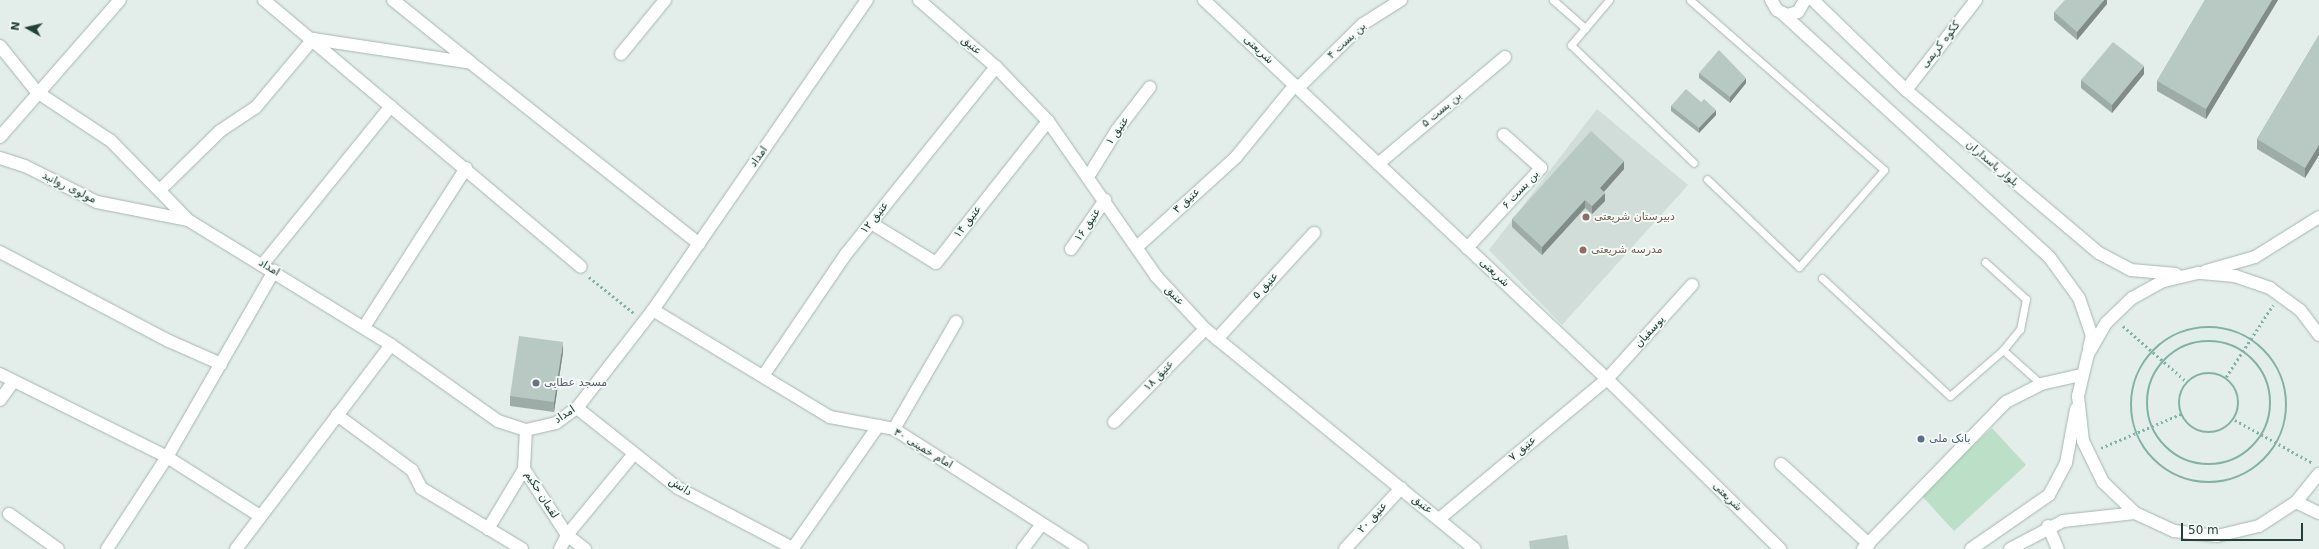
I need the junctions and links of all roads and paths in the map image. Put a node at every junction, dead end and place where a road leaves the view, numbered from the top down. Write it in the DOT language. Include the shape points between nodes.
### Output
graph roads {
  1 [pos="120,0"];
  2 [pos="264,0"];
  3 [pos="393,0"];
  4 [pos="665,0"];
  5 [pos="867,0"];
  6 [pos="919,0"];
  7 [pos="1401,0"];
  8 [pos="1553,0"];
  9 [pos="1610,0"];
  10 [pos="1690,0"];
  11 [pos="1805,0"];
  12 [pos="1813,0"];
  13 [pos="1976,0"];
  14 [pos="1211,2"];
  15 [pos="1773,5"];
  16 [pos="1585,28"];
  17 [pos="313,39"];
  18 [pos="0,46"];
  19 [pos="621,54"];
  20 [pos="1505,57"];
  21 [pos="471,63"];
  22 [pos="996,67"];
  23 [pos="1296,86"];
  24 [pos="1150,87"];
  25 [pos="1906,90"];
  26 [pos="37,92"];
  27 [pos="391,106"];
  28 [pos="1048,121"];
  29 [pos="1504,135"];
  30 [pos="0,137"];
  31 [pos="1236,157"];
  32 [pos="0,158"];
  33 [pos="1694,163"];
  34 [pos="1378,164"];
  35 [pos="466,168"];
  36 [pos="1088,176"];
  37 [pos="1707,180"];
  38 [pos="160,190"];
  39 [pos="1105,200"];
  40 [pos="2319,217"];
  41 [pos="188,220"];
  42 [pos="871,223"];
  43 [pos="1314,233"];
  44 [pos="699,244"];
  45 [pos="1138,246"];
  46 [pos="1467,248"];
  47 [pos="1071,249"];
  48 [pos="0,252"];
  49 [pos="1985,262"];
  50 [pos="262,264"];
  51 [pos="581,267"];
  52 [pos="274,270"];
  53 [pos="2198,274"];
  54 [pos="1822,278"];
  55 [pos="1692,285"];
  56 [pos="2279,295"];
  57 [pos="653,310"];
  58 [pos="2112,317"];
  59 [pos="645,321"];
  60 [pos="956,322"];
  61 [pos="364,327"];
  62 [pos="1205,329"];
  63 [pos="2319,335"];
  64 [pos="1217,339"];
  65 [pos="2251,339"];
  66 [pos="391,344"];
  67 [pos="2002,350"];
  68 [pos="2152,352"];
  69 [pos="2243,352"];
  70 [pos="2088,354"];
  71 [pos="2163,362"];
  72 [pos="221,364"];
  73 [pos="0,374"];
  74 [pos="2082,375"];
  75 [pos="763,376"];
  76 [pos="2226,377"];
  77 [pos="1607,380"];
  78 [pos="13,382"];
  79 [pos="2187,382"];
  80 [pos="2041,384"];
  81 [pos="2078,396"];
  82 [pos="0,400"];
  83 [pos="577,408"];
  84 [pos="337,414"];
  85 [pos="2181,414"];
  86 [pos="2235,420"];
  87 [pos="1114,422"];
  88 [pos="878,426"];
  89 [pos="2152,427"];
  90 [pos="894,429"];
  91 [pos="526,430"];
  92 [pos="2136,433"];
  93 [pos="2261,434"];
  94 [pos="2277,443"];
  95 [pos="2089,453"];
  96 [pos="634,455"];
  97 [pos="167,457"];
  98 [pos="1781,464"];
  99 [pos="2319,466"];
  100 [pos="524,469"];
  101 [pos="2319,474"];
  102 [pos="1401,488"];
  103 [pos="2296,502"];
  104 [pos="2135,513"];
  105 [pos="2319,513"];
  106 [pos="9,514"];
  107 [pos="260,516"];
  108 [pos="1439,519"];
  109 [pos="1042,524"];
  110 [pos="2048,526"];
  111 [pos="488,529"];
  112 [pos="567,535"];
  113 [pos="1866,546"];
  114 [pos="58,549"];
  115 [pos="107,549"];
  116 [pos="236,549"];
  117 [pos="522,549"];
  118 [pos="560,549"];
  119 [pos="585,549"];
  120 [pos="794,549"];
  121 [pos="1023,549"];
  122 [pos="1082,549"];
  123 [pos="1345,549"];
  124 [pos="1475,549"];
  125 [pos="1780,549"];
  126 [pos="1971,549"];
  127 [pos="2010,549"];
  128 [pos="2058,549"];
  1 -- 26 [label="street"];
  2 -- 17 [label="street"];
  3 -- 21 [label="street"];
  4 -- 19 [label="street"];
  5 -- 44 [label="street, امداد"];
  6 -- 22 [label="street, عتیق"];
  7 -- 23 [label="street, بن بست ۴" via="1363,24"];
  8 -- 16 [label="lane"];
  9 -- 16 [label="lane"];
  10 -- 37 [label="lane" via="1884,170 1799,266"];
  11 -- 15 [label="street" via="1798,12"];
  12 -- 25 [label="street, بلوار پاسداران"];
  13 -- 25 [label="street, ککوه کریمی"];
  14 -- 23 [label="street, شریعتی"];
  15 -- 70 [label="street" via="2054,263 2071,284 2087,317 2092,335"];
  16 -- 33 [label="lane" via="1571,45"];
  17 -- 21 [label="street"];
  17 -- 27 [label="street"];
  17 -- 38 [label="street" via="256,107 220,130"];
  18 -- 26 [label="street"];
  20 -- 34 [label="street, بن بست ۵"];
  21 -- 44 [label="street"];
  22 -- 28 [label="street, عتیق"];
  22 -- 42 [label="street, عتیق ۱۲"];
  23 -- 31 [label="street, بن بست ۴"];
  23 -- 34 [label="street, شریعتی"];
  24 -- 36 [label="street, عتیق ۱" via="1117,130"];
  25 -- 53 [label="street, بلوار پاسداران" via="2099,253 2131,270 2164,275"];
  26 -- 30 [label="street"];
  26 -- 38 [label="street" via="110,141"];
  27 -- 35 [label="street"];
  27 -- 50 [label="street"];
  28 -- 36 [label="street, عتیق"];
  28 -- 42 [label="street, عتیق ۱۴" via="936,263"];
  29 -- 46 [label="street, بن بست ۶" via="1541,168"];
  31 -- 45 [label="street, عتیق ۳"];
  32 -- 41 [label="street, مولوی روانبد" via="25,166 97,202"];
  34 -- 46 [label="street, شریعتی"];
  35 -- 51 [label="street"];
  35 -- 61 [label="street"];
  36 -- 39 [label="street, عتیق"];
  38 -- 41 [label="street"];
  39 -- 45 [label="street, عتیق"];
  39 -- 47 [label="street, عتیق ۱۶"];
  40 -- 53 [label="street" via="2255,257"];
  41 -- 50 [label="street, امداد"];
  42 -- 75 [label="street, عتیق ۱۲"];
  43 -- 64 [label="street, عتیق ۵"];
  44 -- 57 [label="street, امداد"];
  45 -- 62 [label="street, عتیق" via="1156,276"];
  46 -- 77 [label="street, شریعتی"];
  48 -- 72 [label="street" via="169,341"];
  49 -- 67 [label="lane" via="2026,299 2020,329"];
  50 -- 52 [label="street, امداد"];
  51 -- 59 [label="path" via="592,281"];
  52 -- 61 [label="street, امداد"];
  52 -- 72 [label="street"];
  53 -- 56 [label="street" via="2235,276"];
  53 -- 58 [label="street" via="2163,282 2132,298"];
  54 -- 67 [label="lane" via="1950,396"];
  55 -- 77 [label="street, یوسفیان"];
  56 -- 63 [label="street" via="2300,310"];
  56 -- 65 [label="path"];
  57 -- 59 [label="street, امداد"];
  57 -- 75 [label="street, امام خمینی ۳۰"];
  58 -- 68 [label="path"];
  58 -- 70 [label="street"];
  59 -- 83 [label="street, امداد"];
  60 -- 90 [label="street"];
  61 -- 66 [label="street, امداد"];
  62 -- 64 [label="street, عتیق"];
  62 -- 87 [label="street, عتیق ۱۸"];
  64 -- 102 [label="street, عتیق"];
  65 -- 68 [label="path" via="2229,329 2205,326 2182,331"];
  65 -- 69 [label="path"];
  65 -- 94 [label="path" via="2269,355 2281,375 2286,397 2285,420"];
  66 -- 84 [label="street"];
  66 -- 91 [label="street, امداد" via="498,421"];
  67 -- 80 [label="lane"];
  68 -- 71 [label="path"];
  68 -- 92 [label="path" via="2134,382 2130,406"];
  69 -- 71 [label="path" via="2228,344 2208,340 2187,344"];
  69 -- 76 [label="path"];
  69 -- 93 [label="path" via="2261,368 2269,387 2270,407"];
  70 -- 74 [label="street"];
  71 -- 79 [label="path"];
  71 -- 89 [label="path" via="2148,390 2147,410"];
  72 -- 97 [label="street"];
  73 -- 78 [label="street"];
  74 -- 80 [label="street"];
  74 -- 81 [label="street"];
  75 -- 88 [label="street, امام خمینی ۳۰" via="830,417"];
  76 -- 79 [label="path" via="2208,372"];
  76 -- 86 [label="path" via="2239,397"];
  77 -- 108 [label="street, عتیق ۷"];
  77 -- 125 [label="street, شریعتی"];
  78 -- 82 [label="street"];
  78 -- 97 [label="street"];
  79 -- 85 [label="path" via="2179,396"];
  80 -- 113 [label="street" via="2006,402"];
  81 -- 95 [label="street" via="2083,441"];
  81 -- 126 [label="street" via="2066,463 2049,495"];
  83 -- 91 [label="street, امداد" via="556,423"];
  83 -- 96 [label="street, دانش"];
  84 -- 107 [label="street"];
  84 -- 111 [label="street" via="412,470 421,488"];
  85 -- 86 [label="path" via="2188,425 2207,433 2227,427"];
  85 -- 89 [label="path"];
  86 -- 93 [label="path"];
  88 -- 90 [label="street, امام خمینی ۳۰"];
  88 -- 120 [label="street"];
  89 -- 92 [label="path"];
  89 -- 93 [label="path" via="2165,447 2182,459 2201,465 2221,464 2240,457"];
  90 -- 109 [label="street, امام خمینی ۳۰"];
  91 -- 100 [label="street, لقمان حکیم"];
  92 -- 94 [label="path" via="2145,451 2161,467 2181,478 2203,483 2225,481 2246,473 2264,460"];
  92 -- 95 [label="path"];
  93 -- 94 [label="path"];
  94 -- 99 [label="path"];
  95 -- 104 [label="street" via="2103,482"];
  96 -- 112 [label="street"];
  96 -- 120 [label="street, دانش" via="678,488"];
  97 -- 107 [label="street"];
  97 -- 115 [label="street"];
  98 -- 113 [label="street"];
  100 -- 111 [label="street"];
  100 -- 112 [label="street, لقمان حکیم"];
  101 -- 103 [label="street"];
  102 -- 108 [label="street, عتیق"];
  102 -- 123 [label="street, عتیق ۲۰"];
  103 -- 104 [label="street" via="2259,526 2217,536 2174,531"];
  103 -- 105 [label="street"];
  104 -- 110 [label="street" via="2063,520"];
  106 -- 114 [label="street"];
  107 -- 116 [label="street"];
  108 -- 124 [label="street, عتیق"];
  109 -- 121 [label="street"];
  109 -- 122 [label="street, امام خمینی ۳۰"];
  110 -- 127 [label="street"];
  110 -- 128 [label="street"];
  111 -- 117 [label="street"];
  112 -- 118 [label="street"];
  112 -- 119 [label="street, لقمان حکیم"];
}
